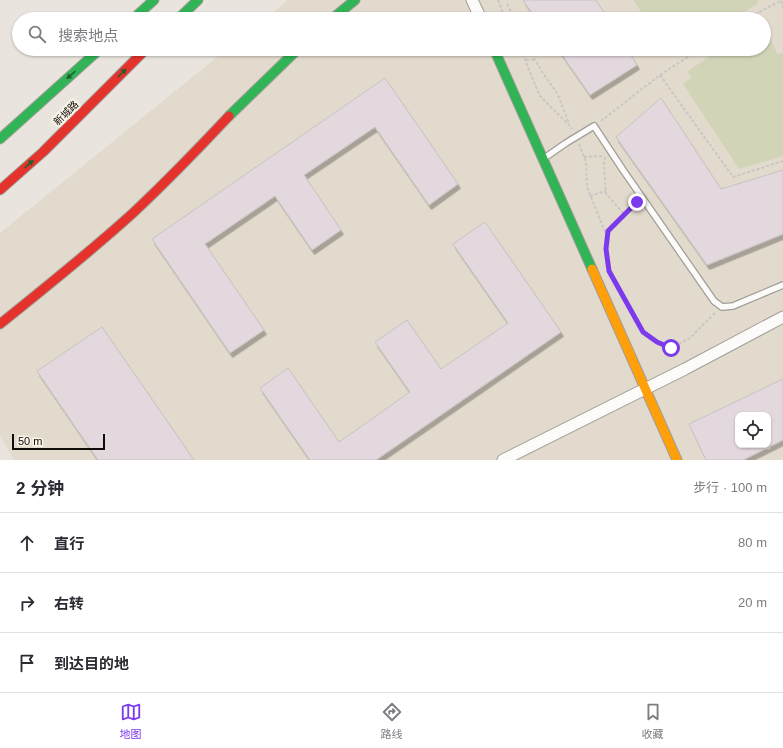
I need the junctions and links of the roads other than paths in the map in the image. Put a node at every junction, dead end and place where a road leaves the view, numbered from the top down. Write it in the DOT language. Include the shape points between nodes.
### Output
graph roads {
  1 [pos="154,0"];
  2 [pos="198,0"];
  3 [pos="355,0"];
  4 [pos="472,0"];
  5 [pos="141,12"];
  6 [pos="185,12"];
  7 [pos="340,12"];
  8 [pos="478,12"];
  9 [pos="92,56"];
  10 [pos="139,56"];
  11 [pos="290,56"];
  12 [pos="497,56"];
  13 [pos="0,138"];
  14 [pos="543,159"];
  15 [pos="0,190"];
  16 [pos="783,285"];
  17 [pos="783,317"];
  18 [pos="0,324"];
  19 [pos="646,389"];
  20 [pos="503,460"];
  21 [pos="678,460"];
  1 -- 5 [label="street"];
  2 -- 6 [label="street"];
  3 -- 7 [label="street"];
  4 -- 8 [label="street"];
  9 -- 13 [label="street, one-way"];
  15 -- 10 [label="street, 新城路, one-way" via="43,152"];
  11 -- 18 [label="street" via="151,196"];
  12 -- 14 [label="street"];
  14 -- 16 [label="lane" via="594,126 714,301 722,307 733,306"];
  14 -- 19 [label="street"];
  17 -- 19 [label="street"];
  19 -- 20 [label="street"];
  19 -- 21 [label="street"];
}
